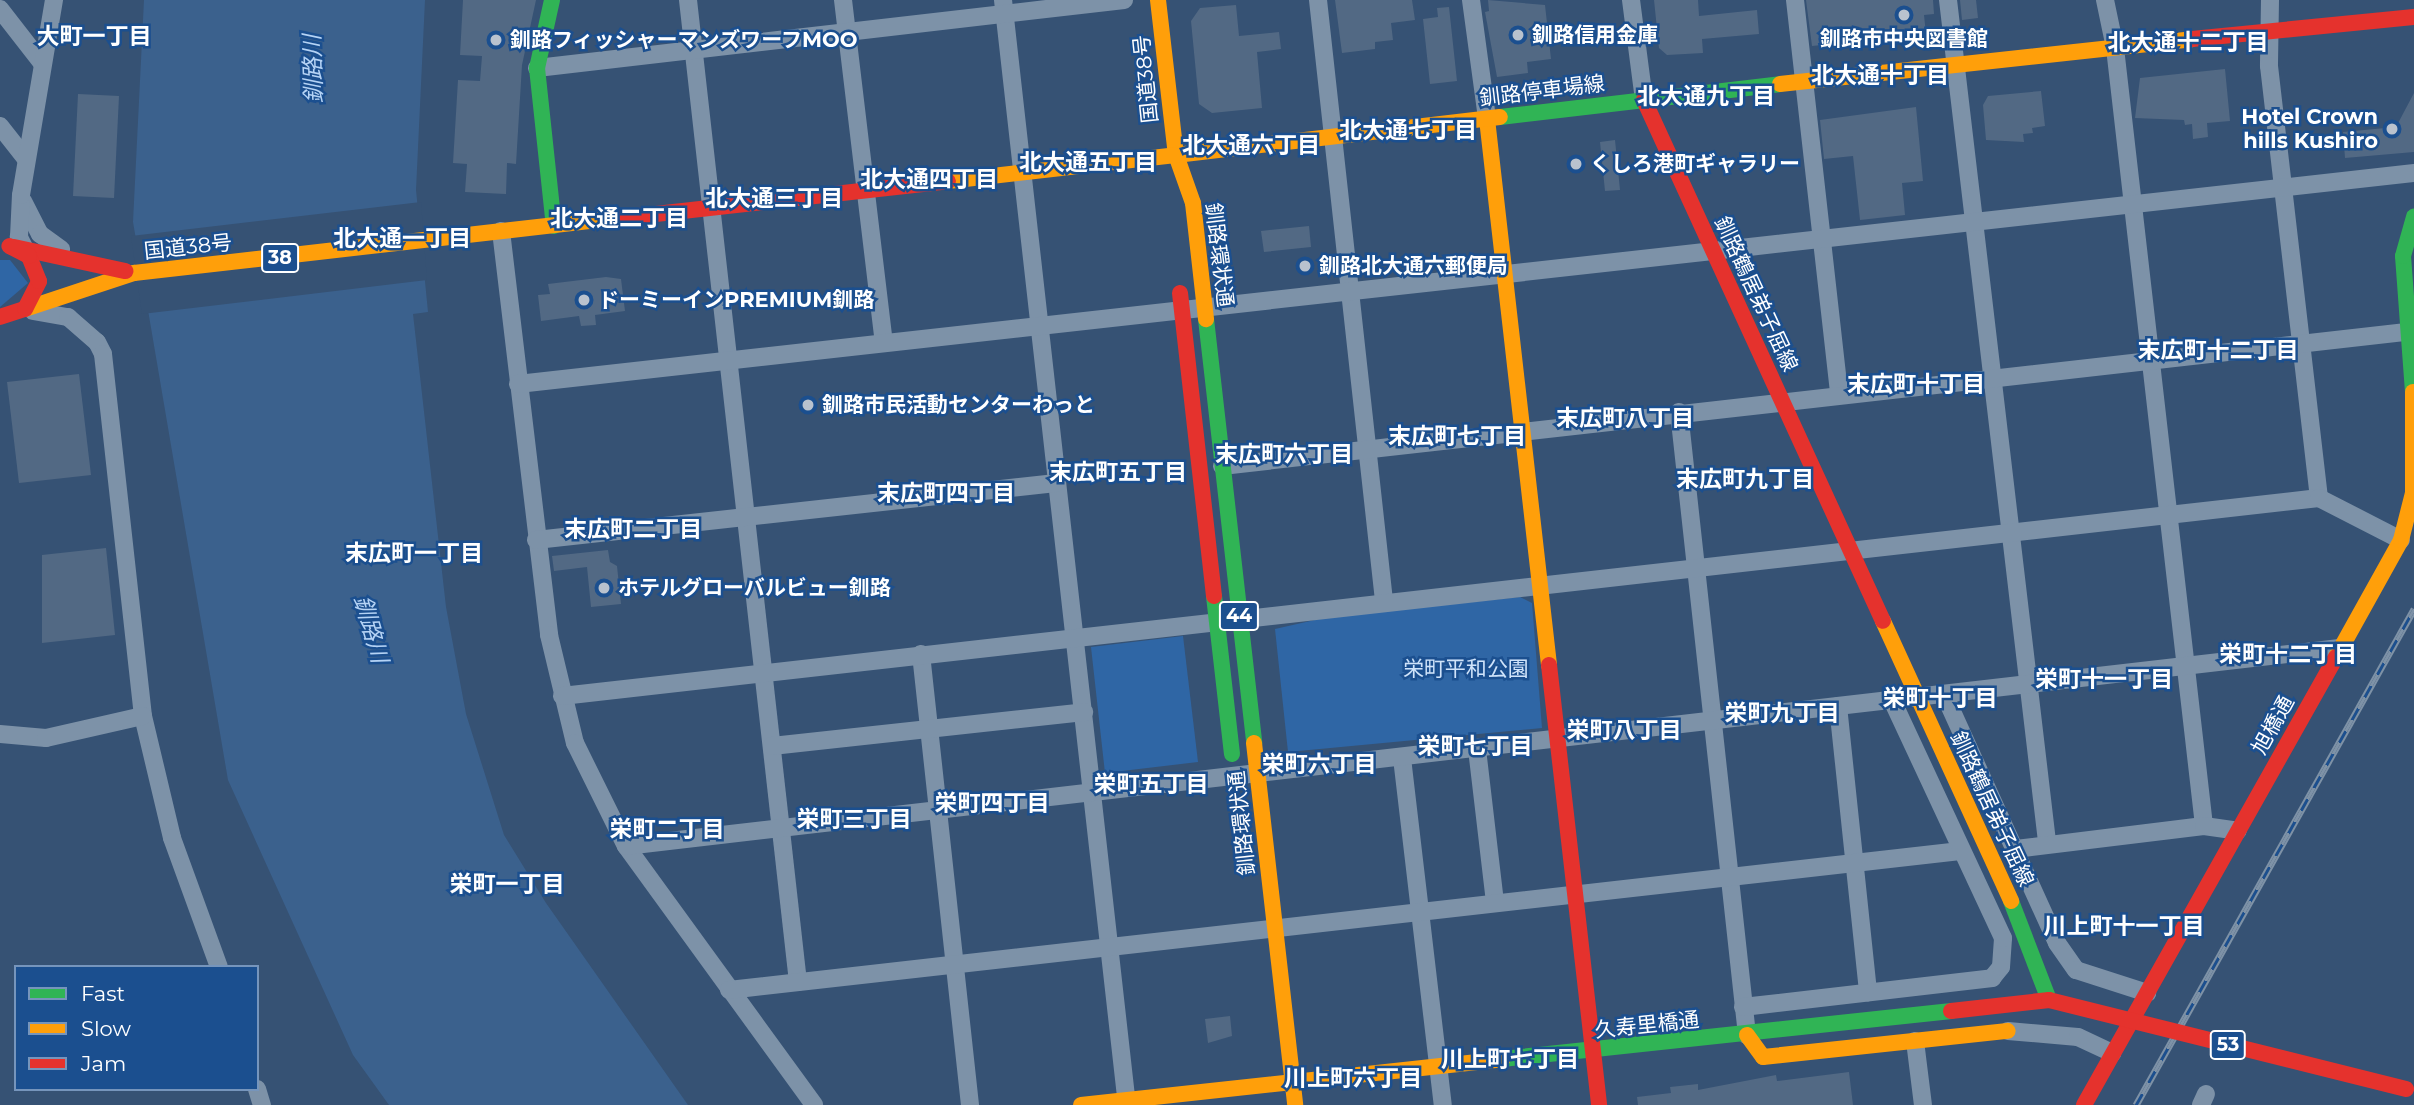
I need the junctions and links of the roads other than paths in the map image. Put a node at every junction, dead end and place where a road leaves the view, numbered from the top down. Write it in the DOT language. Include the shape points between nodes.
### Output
graph roads {
  1 [pos="54,0"];
  2 [pos="552,0"];
  3 [pos="688,0"];
  4 [pos="843,0"];
  5 [pos="1124,0"];
  6 [pos="1158,0"];
  7 [pos="1318,0"];
  8 [pos="1471,0"];
  9 [pos="1631,0"];
  10 [pos="1796,0"];
  11 [pos="1948,0"];
  12 [pos="2105,0"];
  13 [pos="2270,0"];
  14 [pos="1004,7"];
  15 [pos="0,9"];
  16 [pos="2414,17"];
  17 [pos="847,32"];
  18 [pos="2271,32"];
  19 [pos="2115,48"];
  20 [pos="692,49"];
  21 [pos="42,63"];
  22 [pos="1955,63"];
  23 [pos="537,68"];
  24 [pos="1804,81"];
  25 [pos="1644,100"];
  26 [pos="1487,119"];
  27 [pos="0,126"];
  28 [pos="1333,136"];
  29 [pos="1176,155"];
  30 [pos="26,159"];
  31 [pos="1024,173"];
  32 [pos="2414,173"];
  33 [pos="2284,185"];
  34 [pos="868,188"];
  35 [pos="1171,192"];
  36 [pos="21,195"];
  37 [pos="2132,204"];
  38 [pos="711,209"];
  39 [pos="2414,217"];
  40 [pos="1977,220"];
  41 [pos="554,226"];
  42 [pos="501,231"];
  43 [pos="1822,239"];
  44 [pos="16,250"];
  45 [pos="1713,252"];
  46 [pos="85,263"];
  47 [pos="134,273"];
  48 [pos="1507,273"];
  49 [pos="1178,278"];
  50 [pos="104,280"];
  51 [pos="65,292"];
  52 [pos="1350,292"];
  53 [pos="1204,308"];
  54 [pos="1181,310"];
  55 [pos="16,313"];
  56 [pos="84,321"];
  57 [pos="1038,325"];
  58 [pos="2406,332"];
  59 [pos="0,335"];
  60 [pos="884,343"];
  61 [pos="2301,343"];
  62 [pos="2150,359"];
  63 [pos="730,361"];
  64 [pos="1996,376"];
  65 [pos="518,384"];
  66 [pos="1839,393"];
  67 [pos="1781,399"];
  68 [pos="1679,412"];
  69 [pos="1525,429"];
  70 [pos="1369,449"];
  71 [pos="1223,466"];
  72 [pos="1056,483"];
  73 [pos="2319,498"];
  74 [pos="748,516"];
  75 [pos="2167,516"];
  76 [pos="2012,532"];
  77 [pos="536,540"];
  78 [pos="2401,540"];
  79 [pos="1848,551"];
  80 [pos="1697,567"];
  81 [pos="1541,585"];
  82 [pos="1384,601"];
  83 [pos="1240,620"];
  84 [pos="1215,621"];
  85 [pos="1076,637"];
  86 [pos="2340,648"];
  87 [pos="921,654"];
  88 [pos="2184,668"];
  89 [pos="764,672"];
  90 [pos="2029,684"];
  91 [pos="562,696"];
  92 [pos="1945,696"];
  93 [pos="1917,698"];
  94 [pos="1892,700"];
  95 [pos="1838,706"];
  96 [pos="1084,712"];
  97 [pos="143,716"];
  98 [pos="1713,720"];
  99 [pos="929,729"];
  100 [pos="0,734"];
  101 [pos="1561,739"];
  102 [pos="772,746"];
  103 [pos="1477,749"];
  104 [pos="1402,758"];
  105 [pos="1257,774"];
  106 [pos="1235,783"];
  107 [pos="1094,793"];
  108 [pos="937,810"];
  109 [pos="2204,826"];
  110 [pos="781,828"];
  111 [pos="2238,831"];
  112 [pos="2047,841"];
  113 [pos="626,846"];
  114 [pos="2016,849"];
  115 [pos="1960,851"];
  116 [pos="1854,861"];
  117 [pos="1731,876"];
  118 [pos="1578,893"];
  119 [pos="1496,903"];
  120 [pos="1420,912"];
  121 [pos="1275,929"];
  122 [pos="1111,947"];
  123 [pos="218,965"];
  124 [pos="956,966"];
  125 [pos="798,982"];
  126 [pos="729,990"];
  127 [pos="1868,992"];
  128 [pos="2147,993"];
  129 [pos="2049,1000"];
  130 [pos="1743,1007"];
  131 [pos="2008,1031"];
  132 [pos="1746,1035"];
  133 [pos="1915,1041"];
  134 [pos="1593,1052"];
  135 [pos="2113,1053"];
  136 [pos="1440,1066"];
  137 [pos="1269,1077"];
  138 [pos="1292,1081"];
  139 [pos="2411,1089"];
  140 [pos="1127,1102"];
  141 [pos="814,1105"];
  142 [pos="970,1105"];
  143 [pos="1082,1105"];
  144 [pos="1273,1105"];
  145 [pos="1295,1105"];
  146 [pos="1443,1105"];
  147 [pos="1599,1105"];
  148 [pos="1923,1105"];
  149 [pos="2084,1105"];
  1 -- 21 [label="street"];
  2 -- 23 [label="main road"];
  3 -- 20 [label="street"];
  4 -- 17 [label="street"];
  5 -- 14 [label="street"];
  6 -- 29 [label="main road, 国道38号"];
  7 -- 28 [label="street"];
  8 -- 26 [label="street"];
  9 -- 25 [label="street"];
  10 -- 24 [label="street"];
  11 -- 22 [label="street"];
  12 -- 19 [label="street"];
  13 -- 18 [label="street"];
  14 -- 17 [label="street"];
  14 -- 31 [label="street"];
  15 -- 21 [label="street"];
  16 -- 18 [label="main road, 釧路停車場線"];
  17 -- 20 [label="street"];
  17 -- 34 [label="street"];
  18 -- 19 [label="main road, 釧路停車場線"];
  18 -- 33 [label="street" via="2269,66"];
  19 -- 22 [label="main road, 釧路停車場線"];
  19 -- 37 [label="street"];
  20 -- 23 [label="street"];
  20 -- 38 [label="street"];
  21 -- 30 [label="street"];
  22 -- 24 [label="main road, 釧路停車場線"];
  22 -- 40 [label="street"];
  23 -- 41 [label="main road"];
  24 -- 25 [label="main road, 釧路停車場線"];
  24 -- 43 [label="street"];
  25 -- 26 [label="main road, 釧路停車場線"];
  25 -- 45 [label="main road, 釧路鶴居弟子屈線"];
  26 -- 28 [label="main road, 釧路停車場線"];
  26 -- 48 [label="main road"];
  27 -- 30 [label="street"];
  28 -- 29 [label="main road, 釧路停車場線"];
  28 -- 52 [label="street"];
  29 -- 31 [label="main road, 国道38号 / 38"];
  29 -- 35 [label="main road, 釧路環状通"];
  29 -- 53 [label="main road, 釧路環状通 / 44" via="1193,203"];
  30 -- 36 [label="street"];
  31 -- 34 [label="main road, 国道38号 / 38"];
  31 -- 57 [label="street"];
  32 -- 33 [label="street"];
  33 -- 37 [label="street"];
  33 -- 61 [label="street"];
  34 -- 38 [label="main road, 国道38号 / 38"];
  34 -- 60 [label="street"];
  36 -- 44 [label="street"];
  36 -- 46 [label="street" via="40,234"];
  37 -- 40 [label="street"];
  37 -- 62 [label="street"];
  38 -- 41 [label="main road, 国道38号 / 38"];
  38 -- 63 [label="street"];
  39 -- 58 [label="main road, 旭橋通" via="2403,256"];
  40 -- 43 [label="street"];
  40 -- 64 [label="street"];
  41 -- 42 [label="main road, 国道38号 / 38"];
  42 -- 47 [label="main road, 国道38号 / 38"];
  42 -- 65 [label="street"];
  43 -- 45 [label="street"];
  43 -- 66 [label="street"];
  44 -- 46 [label="main road, 国道38号 / 38"];
  44 -- 51 [label="street"];
  44 -- 55 [label="main road" via="39,281"];
  45 -- 48 [label="street"];
  45 -- 67 [label="main road, 釧路鶴居弟子屈線"];
  46 -- 47 [label="main road, 国道38号 / 38"];
  47 -- 50 [label="main road, 国道38号 / 38"];
  48 -- 52 [label="street"];
  48 -- 69 [label="main road"];
  49 -- 54 [label="main road, 釧路環状通 / 44"];
  50 -- 51 [label="main road, 国道38号 / 38"];
  50 -- 56 [label="street" via="91,291"];
  51 -- 55 [label="main road, 国道38号 / 38"];
  51 -- 56 [label="street"];
  52 -- 53 [label="street"];
  52 -- 70 [label="street"];
  53 -- 54 [label="street"];
  53 -- 71 [label="main road, 釧路環状通 / 44"];
  54 -- 57 [label="street"];
  54 -- 84 [label="main road, 釧路環状通 / 44"];
  55 -- 56 [label="street"];
  55 -- 59 [label="main road"];
  56 -- 97 [label="street" via="103,354"];
  57 -- 60 [label="street"];
  57 -- 72 [label="street"];
  58 -- 61 [label="street"];
  58 -- 78 [label="main road, 旭橋通" via="2413,386 2413,493"];
  60 -- 63 [label="street"];
  61 -- 62 [label="street"];
  61 -- 73 [label="street"];
  62 -- 64 [label="street"];
  62 -- 75 [label="street"];
  63 -- 65 [label="street"];
  63 -- 74 [label="street"];
  64 -- 66 [label="street"];
  64 -- 76 [label="street"];
  65 -- 77 [label="street"];
  66 -- 67 [label="street"];
  67 -- 68 [label="street"];
  67 -- 79 [label="main road, 釧路鶴居弟子屈線"];
  68 -- 69 [label="street"];
  68 -- 80 [label="street"];
  69 -- 70 [label="street"];
  69 -- 81 [label="main road"];
  70 -- 71 [label="street"];
  70 -- 82 [label="street"];
  71 -- 83 [label="main road, 釧路環状通 / 44"];
  72 -- 74 [label="street"];
  72 -- 85 [label="street"];
  73 -- 75 [label="street"];
  73 -- 78 [label="street"];
  74 -- 77 [label="street"];
  74 -- 89 [label="street"];
  75 -- 76 [label="street"];
  75 -- 88 [label="street"];
  76 -- 79 [label="street"];
  76 -- 90 [label="street"];
  77 -- 91 [label="street"];
  78 -- 86 [label="main road, 旭橋通"];
  79 -- 80 [label="street"];
  79 -- 93 [label="main road, 釧路鶴居弟子屈線"];
  80 -- 81 [label="street"];
  80 -- 98 [label="street"];
  81 -- 82 [label="street"];
  81 -- 101 [label="main road"];
  82 -- 83 [label="street"];
  83 -- 84 [label="street"];
  83 -- 105 [label="main road, 釧路環状通 / 44"];
  84 -- 85 [label="street"];
  84 -- 106 [label="main road, 釧路環状通 / 44"];
  85 -- 87 [label="street"];
  85 -- 96 [label="street"];
  86 -- 88 [label="street"];
  86 -- 111 [label="main road, 旭橋通"];
  87 -- 89 [label="street"];
  87 -- 99 [label="street"];
  88 -- 90 [label="street"];
  88 -- 109 [label="street"];
  89 -- 91 [label="street"];
  89 -- 102 [label="street"];
  90 -- 92 [label="street"];
  90 -- 112 [label="street"];
  91 -- 113 [label="street" via="575,743"];
  92 -- 93 [label="street"];
  92 -- 114 [label="street"];
  93 -- 94 [label="street"];
  93 -- 129 [label="main road, 釧路鶴居弟子屈線" via="2020,921"];
  94 -- 95 [label="street"];
  94 -- 115 [label="street"];
  95 -- 98 [label="street"];
  95 -- 116 [label="street"];
  96 -- 99 [label="street"];
  96 -- 107 [label="street"];
  97 -- 100 [label="street" via="46,738"];
  97 -- 123 [label="street" via="172,838"];
  98 -- 101 [label="street"];
  98 -- 117 [label="street"];
  99 -- 102 [label="street"];
  99 -- 108 [label="street"];
  101 -- 103 [label="street"];
  101 -- 118 [label="main road"];
  102 -- 110 [label="street"];
  103 -- 104 [label="street"];
  103 -- 119 [label="street"];
  104 -- 105 [label="street"];
  104 -- 120 [label="street"];
  105 -- 106 [label="street"];
  105 -- 121 [label="main road, 釧路環状通 / 44"];
  106 -- 107 [label="street"];
  107 -- 108 [label="street"];
  107 -- 122 [label="street"];
  108 -- 110 [label="street"];
  108 -- 124 [label="street"];
  109 -- 111 [label="street"];
  109 -- 112 [label="street"];
  110 -- 113 [label="street"];
  110 -- 125 [label="street"];
  111 -- 128 [label="main road, 旭橋通"];
  112 -- 114 [label="street"];
  113 -- 126 [label="street"];
  114 -- 128 [label="street" via="2057,943 2076,970"];
  115 -- 116 [label="street"];
  115 -- 127 [label="street" via="2003,938 2001,967 1992,978"];
  116 -- 117 [label="street"];
  116 -- 127 [label="street"];
  117 -- 118 [label="street"];
  117 -- 130 [label="street"];
  118 -- 119 [label="street"];
  118 -- 134 [label="main road"];
  119 -- 120 [label="street"];
  120 -- 121 [label="street"];
  120 -- 136 [label="street"];
  121 -- 122 [label="street"];
  121 -- 138 [label="main road, 釧路環状通 / 44"];
  122 -- 124 [label="street"];
  122 -- 140 [label="street"];
  124 -- 125 [label="street"];
  124 -- 142 [label="street"];
  125 -- 126 [label="street"];
  126 -- 141 [label="street"];
  127 -- 130 [label="street"];
  128 -- 135 [label="main road, 旭橋通"];
  129 -- 132 [label="main road, 久寿里橋通"];
  129 -- 139 [label="main road, 53, bridge"];
  130 -- 132 [label="street"];
  131 -- 133 [label="main road"];
  131 -- 135 [label="street" via="2078,1037"];
  132 -- 133 [label="main road" via="1763,1057"];
  132 -- 134 [label="main road, 久寿里橋通"];
  133 -- 148 [label="street"];
  134 -- 136 [label="main road, 久寿里橋通"];
  134 -- 147 [label="main road"];
  135 -- 149 [label="main road, 旭橋通"];
  136 -- 138 [label="main road, 久寿里橋通"];
  136 -- 146 [label="street"];
  137 -- 138 [label="main road, 久寿里橋通"];
  137 -- 140 [label="main road, 久寿里橋通"];
  137 -- 144 [label="main road"];
  138 -- 145 [label="main road, 釧路環状通 / 44"];
  140 -- 143 [label="main road, 久寿里橋通"];
}
